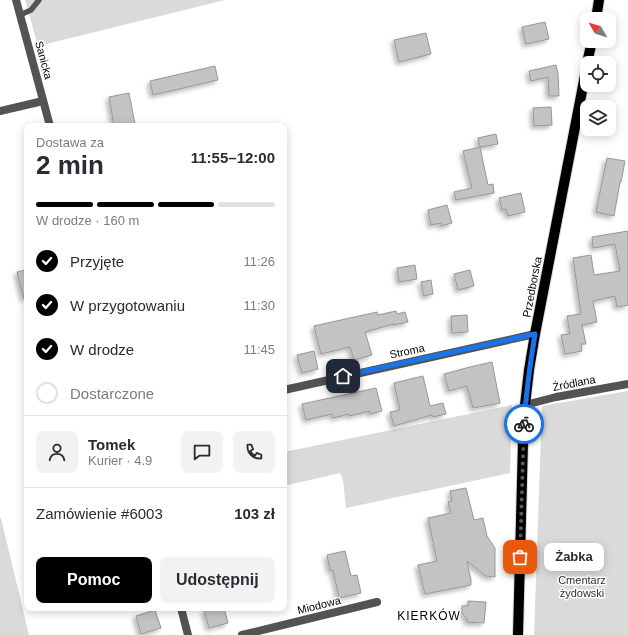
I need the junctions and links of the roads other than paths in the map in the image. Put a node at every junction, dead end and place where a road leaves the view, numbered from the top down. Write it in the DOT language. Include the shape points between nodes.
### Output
graph roads {
  1 [pos="16,0"];
  2 [pos="39,0"];
  3 [pos="600,0"];
  4 [pos="597,12"];
  5 [pos="20,15"];
  6 [pos="582,92"];
  7 [pos="43,101"];
  8 [pos="0,111"];
  9 [pos="49,123"];
  10 [pos="535,334"];
  11 [pos="628,384"];
  12 [pos="287,389"];
  13 [pos="525,405"];
  14 [pos="377,602"];
  15 [pos="182,611"];
  16 [pos="188,635"];
  17 [pos="242,635"];
  18 [pos="518,635"];
  1 -- 5 [label="street, Sanicka"];
  2 -- 5 [label="lane" via="31,10"];
  3 -- 4 [label="main road"];
  5 -- 7 [label="street, Sanicka"];
  6 -- 10 [label="main road, Przedborska"];
  7 -- 8 [label="street"];
  7 -- 9 [label="street, Sanicka"];
  10 -- 12 [label="street, Stroma"];
  10 -- 13 [label="main road, Przedborska"];
  11 -- 13 [label="street, Źródlana"];
  13 -- 18 [label="main road, Przedborska"];
  14 -- 17 [label="street, Miodowa"];
  15 -- 16 [label="street"];
}
